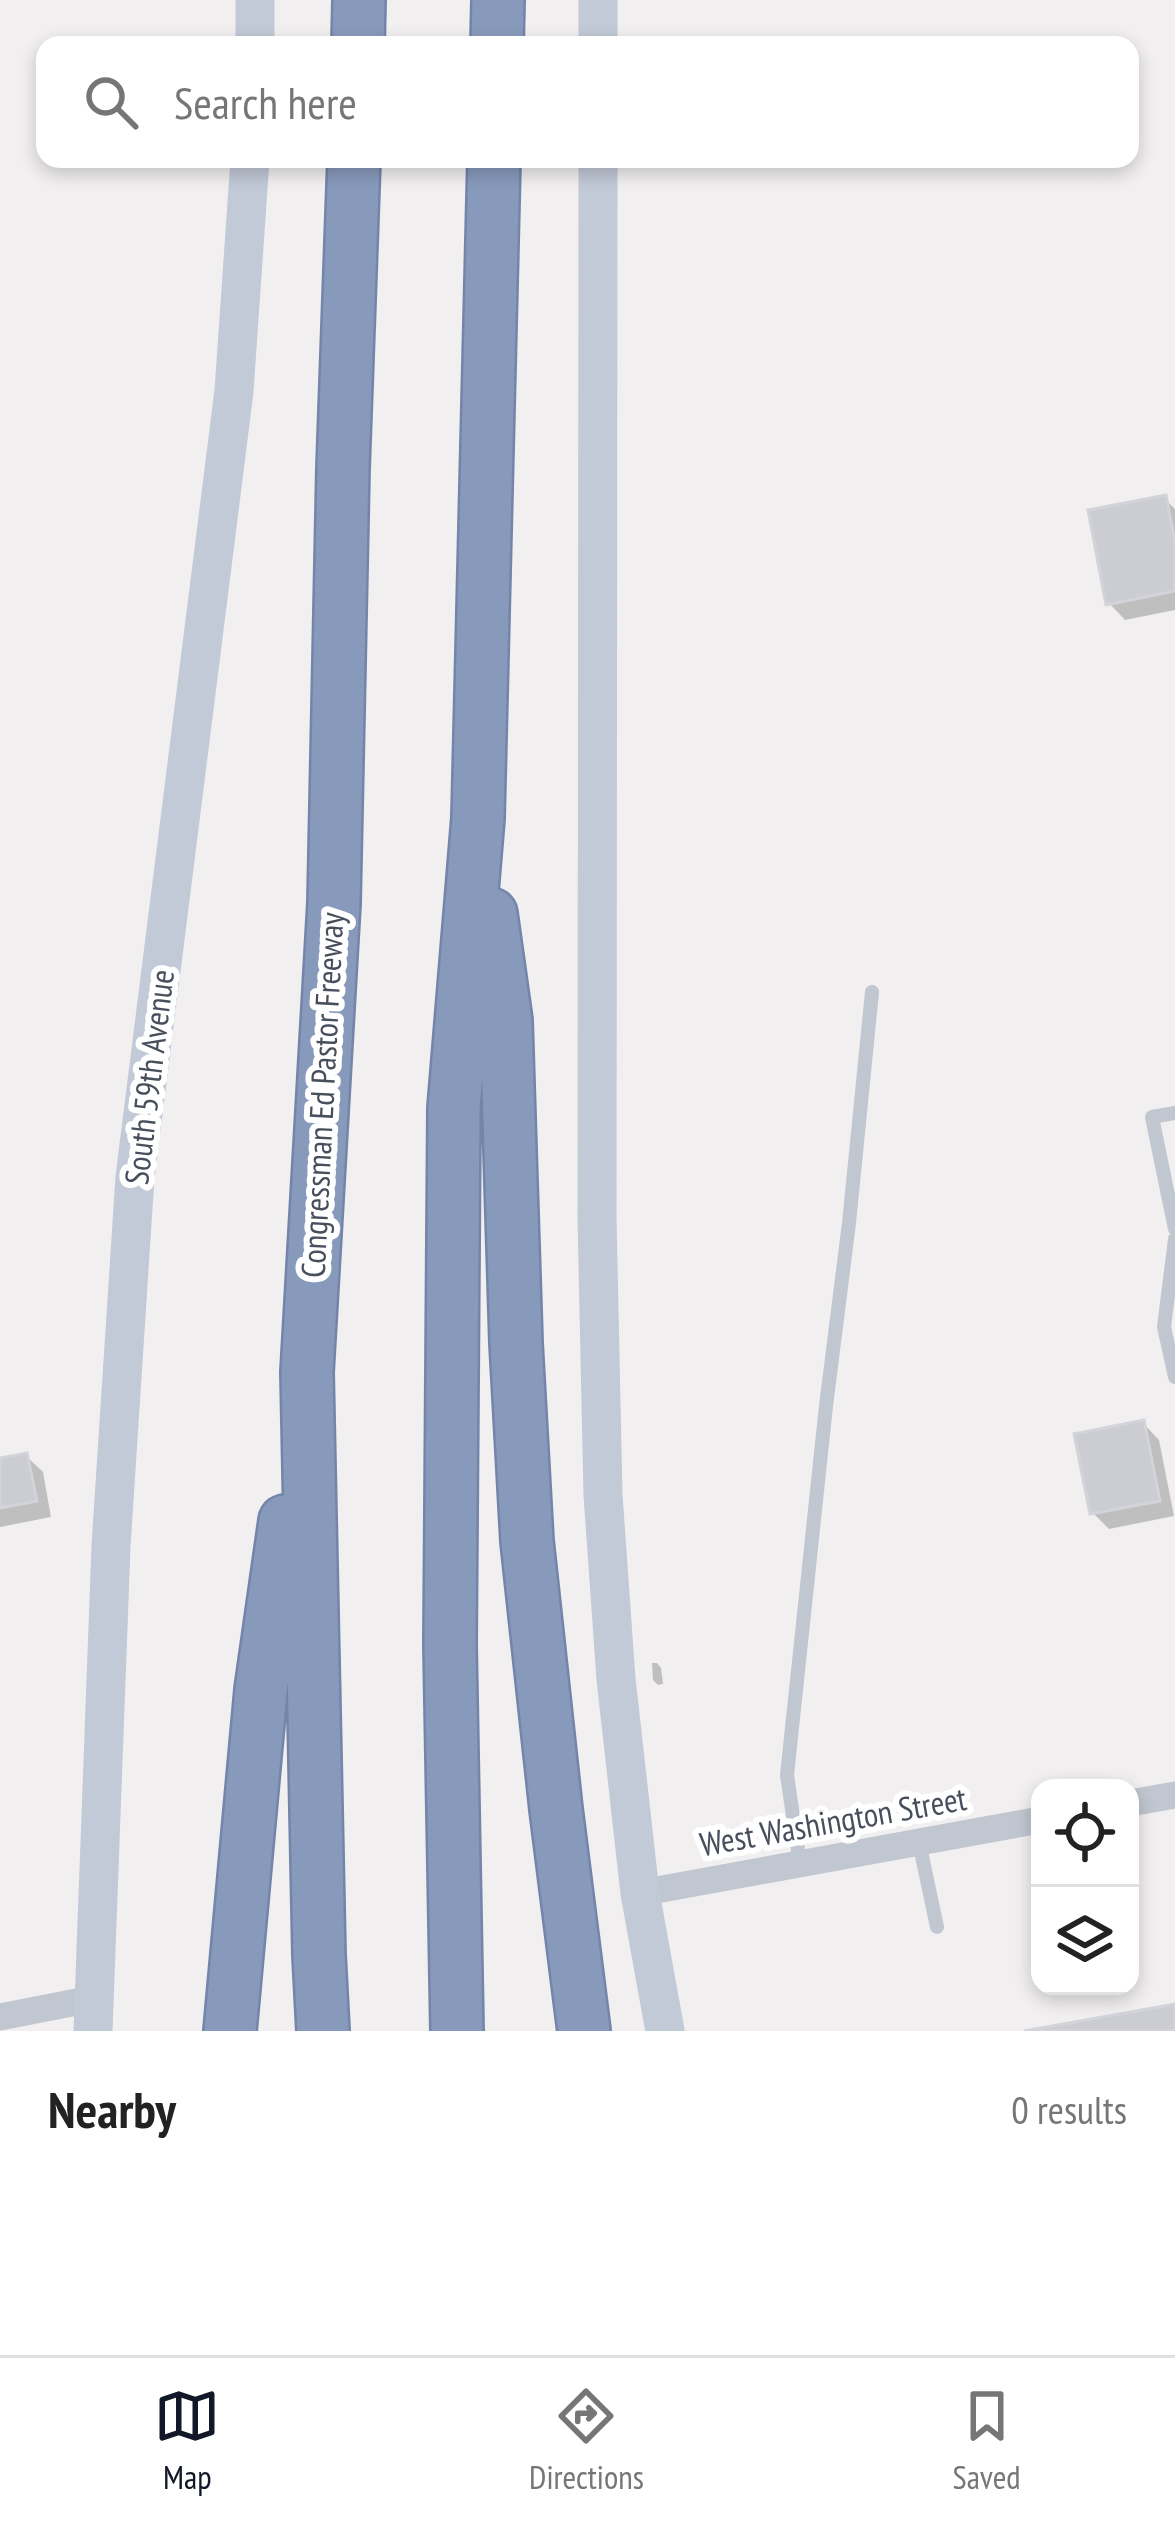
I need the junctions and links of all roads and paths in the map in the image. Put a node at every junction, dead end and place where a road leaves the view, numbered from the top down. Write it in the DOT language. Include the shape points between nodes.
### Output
graph roads {
  1 [pos="255,0"];
  2 [pos="359,0"];
  3 [pos="498,0"];
  4 [pos="598,0"];
  5 [pos="255,36"];
  6 [pos="358,36"];
  7 [pos="496,36"];
  8 [pos="598,36"];
  9 [pos="249,168"];
  10 [pos="354,168"];
  11 [pos="494,168"];
  12 [pos="598,168"];
  13 [pos="478,818"];
  14 [pos="872,992"];
  15 [pos="1175,1113"];
  16 [pos="1175,1229"];
  17 [pos="1175,1239"];
  18 [pos="307,1372"];
  19 [pos="1175,1377"];
  20 [pos="1175,1795"];
  21 [pos="1139,1801"];
  22 [pos="1031,1822"];
  23 [pos="919,1842"];
  24 [pos="800,1864"];
  25 [pos="640,1893"];
  26 [pos="938,1927"];
  27 [pos="93,2015"];
  28 [pos="0,2017"];
  29 [pos="230,2031"];
  30 [pos="323,2031"];
  31 [pos="457,2031"];
  32 [pos="584,2031"];
  33 [pos="665,2031"];
  1 -- 5 [label="main road"];
  2 -- 6 [label="highway"];
  3 -- 7 [label="highway"];
  4 -- 8 [label="main road"];
  9 -- 27 [label="main road, South 59th Avenue" via="234,391 136,1177 111,1546"];
  10 -- 18 [label="highway, Congressman Ed Pastor Freeway" via="334,903"];
  11 -- 13 [label="highway"];
  12 -- 25 [label="main road" via="603,1495"];
  13 -- 31 [label="highway" via="454,1108"];
  13 -- 32 [label="highway" via="506,1021 526,1540"];
  14 -- 24 [label="lane" via="787,1775"];
  15 -- 16 [label="lane" via="1152,1118"];
  17 -- 19 [label="lane" via="1164,1327"];
  18 -- 29 [label="highway" via="261,1690"];
  18 -- 30 [label="highway, Congressman Ed Pastor Freeway"];
  20 -- 21 [label="street"];
  22 -- 23 [label="street, West Washington Street"];
  23 -- 24 [label="street, West Washington Street"];
  23 -- 26 [label="lane"];
  24 -- 25 [label="street, West Washington Street"];
  25 -- 33 [label="main road"];
  27 -- 28 [label="street"];
}
